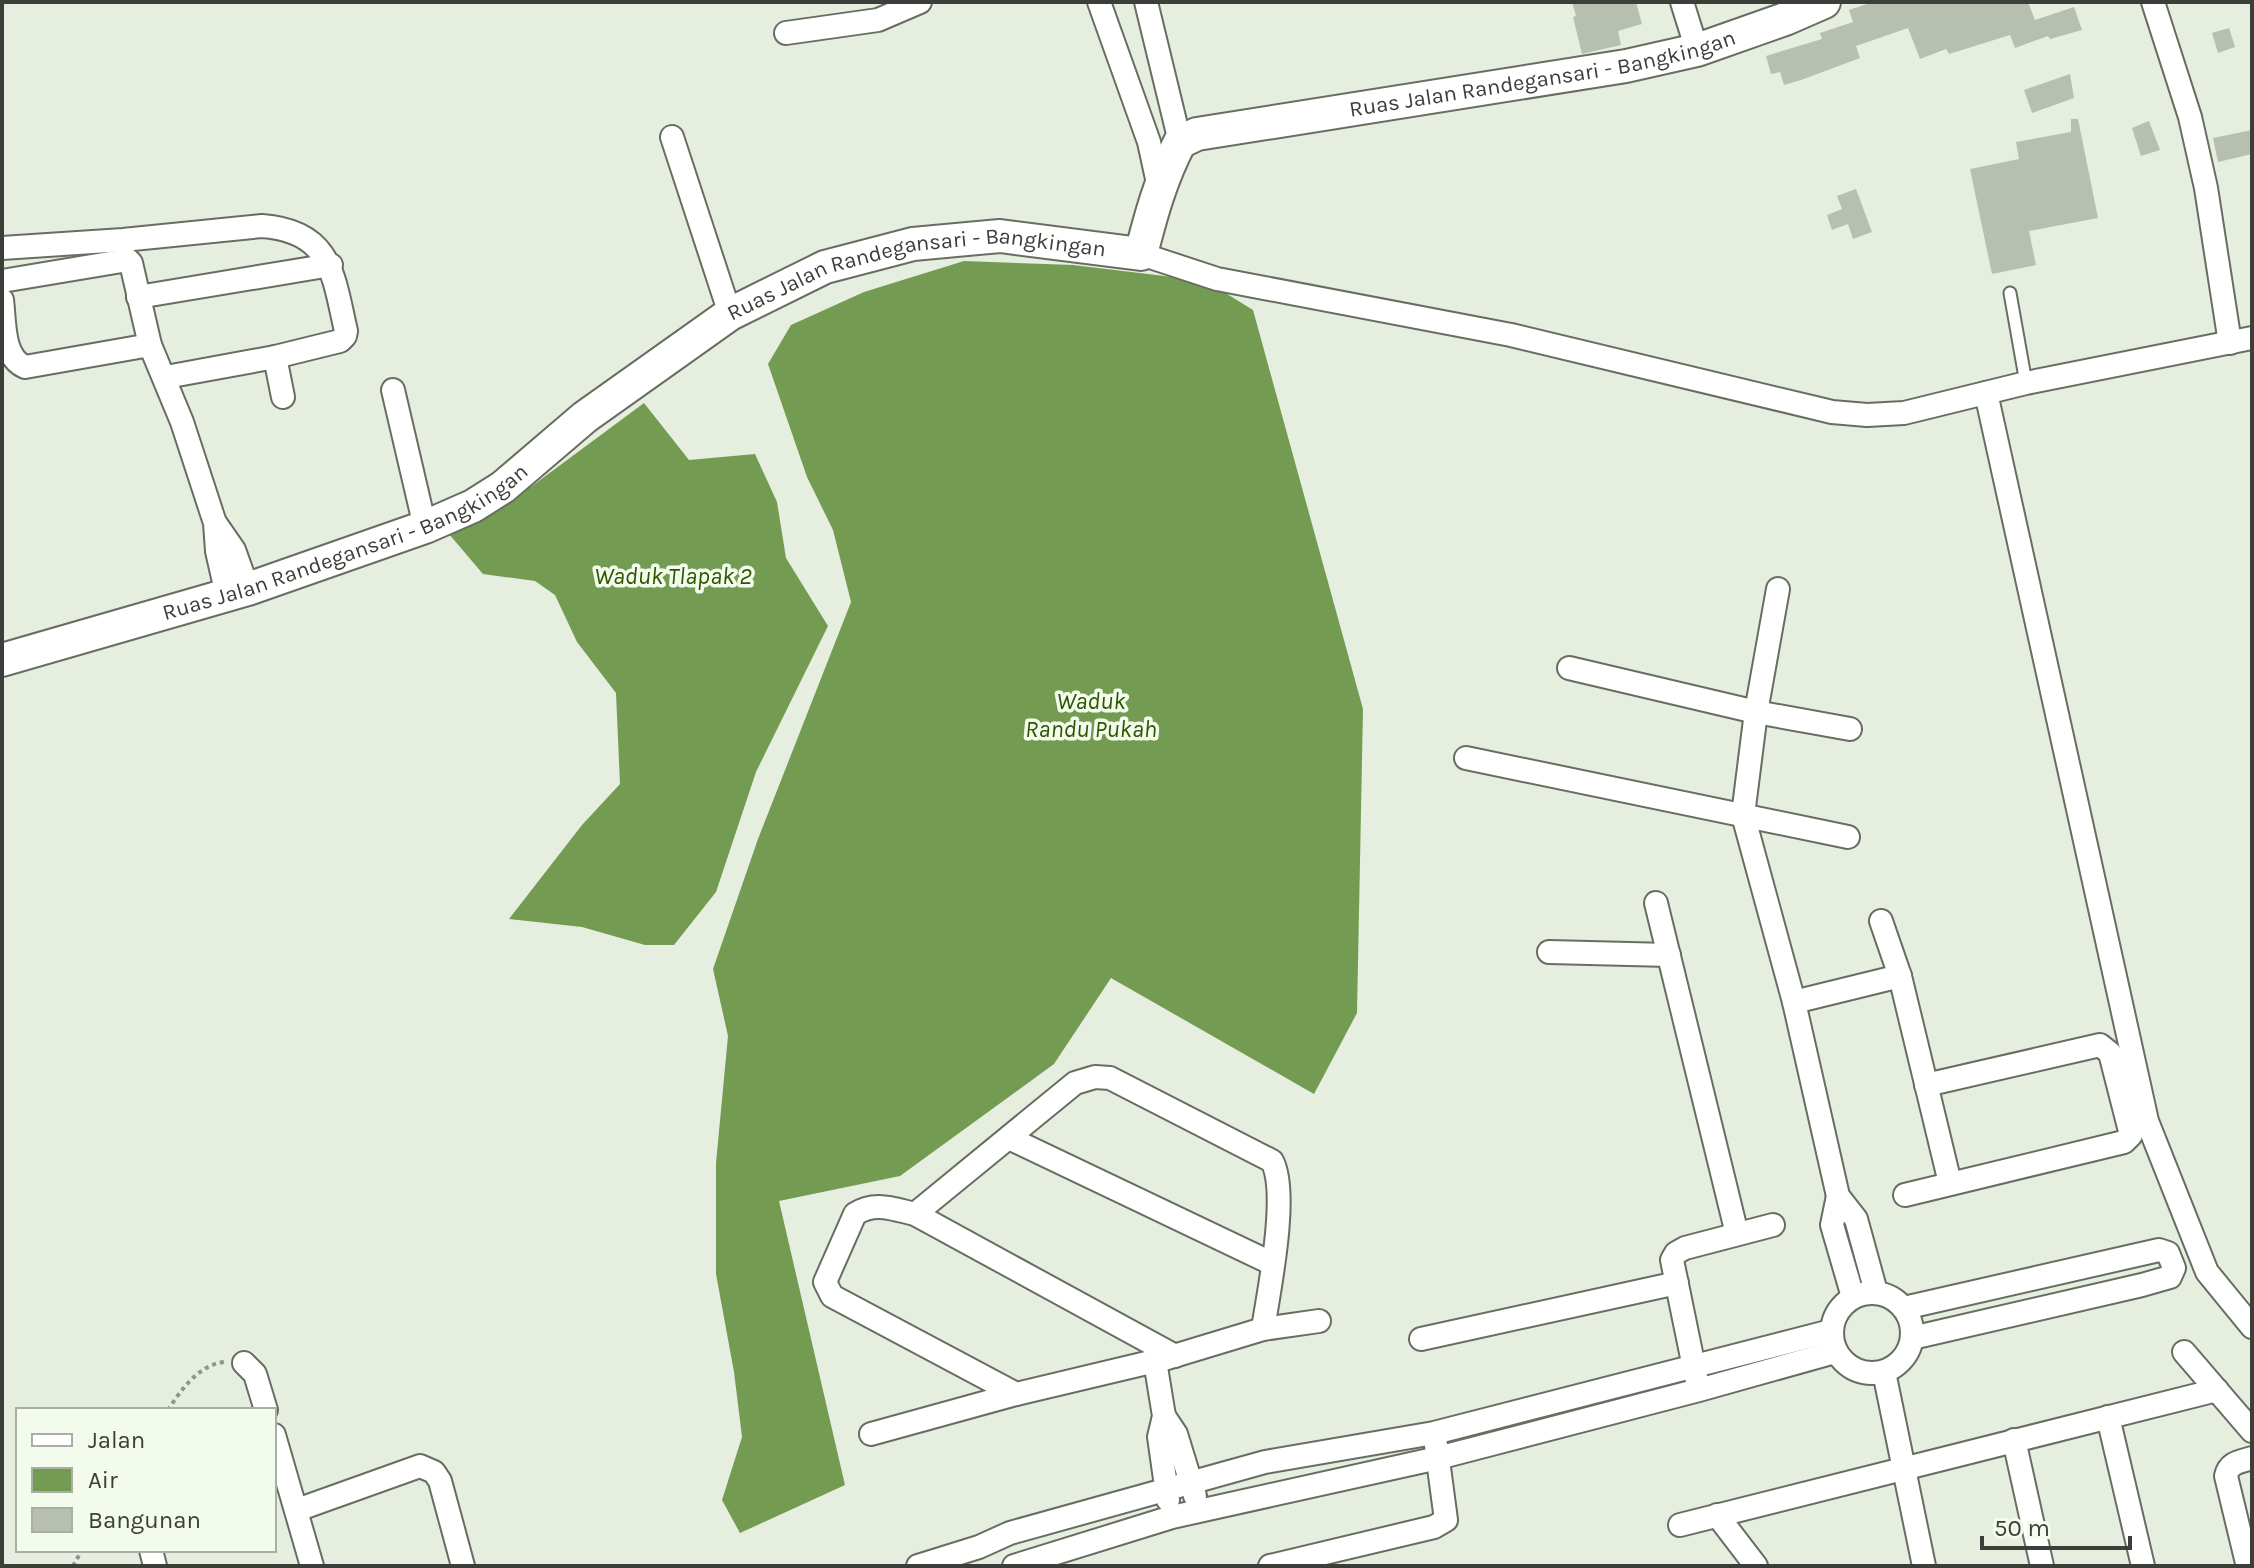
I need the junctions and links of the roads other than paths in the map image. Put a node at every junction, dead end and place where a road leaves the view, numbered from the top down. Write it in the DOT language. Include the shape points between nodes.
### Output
graph roads {
  1 [pos="920,2"];
  2 [pos="1099,2"];
  3 [pos="1146,2"];
  4 [pos="1682,2"];
  5 [pos="1824,2"];
  6 [pos="2153,2"];
  7 [pos="786,33"];
  8 [pos="1697,50"];
  9 [pos="672,137"];
  10 [pos="1180,142"];
  11 [pos="1159,188"];
  12 [pos="2,248"];
  13 [pos="126,250"];
  14 [pos="1141,254"];
  15 [pos="331,265"];
  16 [pos="2,281"];
  17 [pos="2010,293"];
  18 [pos="138,297"];
  19 [pos="2,300"];
  20 [pos="730,314"];
  21 [pos="2241,341"];
  22 [pos="150,345"];
  23 [pos="275,357"];
  24 [pos="166,377"];
  25 [pos="2026,383"];
  26 [pos="393,390"];
  27 [pos="1986,393"];
  28 [pos="283,397"];
  29 [pos="425,527"];
  30 [pos="1778,589"];
  31 [pos="238,592"];
  32 [pos="2,660"];
  33 [pos="1569,668"];
  34 [pos="1756,712"];
  35 [pos="1850,729"];
  36 [pos="1466,758"];
  37 [pos="1743,815"];
  38 [pos="1848,837"];
  39 [pos="1656,903"];
  40 [pos="1881,921"];
  41 [pos="1549,952"];
  42 [pos="1669,955"];
  43 [pos="1900,976"];
  44 [pos="1794,1002"];
  45 [pos="1926,1085"];
  46 [pos="1009,1138"];
  47 [pos="1950,1183"];
  48 [pos="1905,1195"];
  49 [pos="1838,1196"];
  50 [pos="915,1214"];
  51 [pos="1773,1225"];
  52 [pos="1737,1234"];
  53 [pos="1273,1264"];
  54 [pos="1677,1283"];
  55 [pos="1876,1292"];
  56 [pos="1853,1297"];
  57 [pos="1904,1308"];
  58 [pos="1319,1321"];
  59 [pos="2252,1327"];
  60 [pos="1263,1329"];
  61 [pos="1912,1338"];
  62 [pos="1421,1339"];
  63 [pos="1833,1341"];
  64 [pos="2184,1352"];
  65 [pos="1165,1359"];
  66 [pos="244,1363"];
  67 [pos="1693,1365"];
  68 [pos="1884,1372"];
  69 [pos="1699,1390"];
  70 [pos="2217,1390"];
  71 [pos="1016,1394"];
  72 [pos="265,1408"];
  73 [pos="1164,1416"];
  74 [pos="2108,1417"];
  75 [pos="2252,1431"];
  76 [pos="1434,1433"];
  77 [pos="871,1434"];
  78 [pos="2014,1440"];
  79 [pos="276,1442"];
  80 [pos="1438,1458"];
  81 [pos="2252,1458"];
  82 [pos="1904,1467"];
  83 [pos="1191,1482"];
  84 [pos="1165,1488"];
  85 [pos="297,1510"];
  86 [pos="1198,1510"];
  87 [pos="1717,1515"];
  88 [pos="1172,1517"];
  89 [pos="1680,1525"];
  90 [pos="1010,1533"];
  91 [pos="982,1557"];
  92 [pos="2247,1563"];
  93 [pos="1019,1565"];
  94 [pos="312,1566"];
  95 [pos="463,1566"];
  96 [pos="918,1566"];
  97 [pos="1270,1566"];
  98 [pos="1756,1566"];
  99 [pos="1924,1566"];
  100 [pos="2042,1566"];
  101 [pos="2143,1566"];
  1 -- 7 [label="street" via="878,20"];
  2 -- 11 [label="street" via="1149,142"];
  3 -- 10 [label="street"];
  4 -- 8 [label="street"];
  5 -- 8 [label="main road, Ruas Jalan Randegansari - Bangkingan"];
  6 -- 21 [label="street" via="2190,117"];
  8 -- 10 [label="main road, Ruas Jalan Randegansari - Bangkingan" via="1626,66 1197,134"];
  9 -- 20 [label="street"];
  10 -- 11 [label="main road, Ruas Jalan Randegansari - Bangkingan"];
  11 -- 14 [label="main road, Ruas Jalan Randegansari - Bangkingan"];
  12 -- 13 [label="street"];
  13 -- 15 [label="street" via="262,226 304,235"];
  13 -- 16 [label="street"];
  13 -- 18 [label="street"];
  14 -- 20 [label="main road, Ruas Jalan Randegansari - Bangkingan" via="1000,236 913,244 825,267"];
  14 -- 27 [label="street" via="1217,279 1511,335 1832,412 1904,413"];
  15 -- 18 [label="street"];
  15 -- 23 [label="street" via="345,336"];
  17 -- 25 [label="lane"];
  18 -- 22 [label="street"];
  19 -- 22 [label="street" via="8,347 25,367"];
  20 -- 29 [label="main road, Ruas Jalan Randegansari - Bangkingan" via="585,417 503,487"];
  21 -- 25 [label="street"];
  22 -- 24 [label="street"];
  23 -- 24 [label="street"];
  23 -- 28 [label="street"];
  24 -- 31 [label="street" via="215,523 234,550"];
  25 -- 27 [label="street"];
  26 -- 29 [label="street"];
  27 -- 59 [label="street" via="2147,1121 2207,1272"];
  29 -- 31 [label="main road, Ruas Jalan Randegansari - Bangkingan"];
  30 -- 34 [label="street"];
  31 -- 32 [label="main road, Ruas Jalan Randegansari - Bangkingan"];
  33 -- 34 [label="street"];
  34 -- 35 [label="street"];
  34 -- 37 [label="street"];
  36 -- 37 [label="street"];
  37 -- 38 [label="street"];
  37 -- 44 [label="street"];
  39 -- 42 [label="street"];
  40 -- 43 [label="street"];
  41 -- 42 [label="street"];
  42 -- 52 [label="street"];
  43 -- 44 [label="street"];
  43 -- 45 [label="street"];
  44 -- 49 [label="street"];
  45 -- 47 [label="street"];
  45 -- 47 [label="street" via="2100,1045 2110,1053 2131,1135 2124,1142"];
  46 -- 50 [label="street"];
  46 -- 53 [label="street"];
  46 -- 53 [label="street" via="1075,1083 1110,1078 1272,1161 1279,1181"];
  47 -- 48 [label="street"];
  49 -- 55 [label="street" via="1856,1219"];
  49 -- 56 [label="street" via="1832,1225"];
  50 -- 65 [label="street"];
  50 -- 71 [label="street" via="880,1205 855,1214 825,1282 828,1289 832,1296"];
  51 -- 52 [label="street"];
  52 -- 54 [label="street" via="1676,1253 1672,1260"];
  53 -- 60 [label="street"];
  54 -- 62 [label="street"];
  54 -- 67 [label="street"];
  55 -- 56 [label="street"];
  55 -- 57 [label="street"];
  56 -- 63 [label="street" via="1838,1310"];
  57 -- 61 [label="street"];
  57 -- 61 [label="street" via="2159,1250 2168,1253 2174,1268 2170,1277 2142,1285"];
  58 -- 60 [label="street"];
  60 -- 65 [label="street"];
  61 -- 68 [label="street" via="1908,1353"];
  63 -- 67 [label="street"];
  63 -- 68 [label="street" via="1847,1366 1865,1374"];
  63 -- 69 [label="street"];
  64 -- 70 [label="street"];
  65 -- 71 [label="street"];
  65 -- 73 [label="street"];
  66 -- 72 [label="street" via="255,1374"];
  67 -- 69 [label="street"];
  67 -- 76 [label="street"];
  68 -- 82 [label="street"];
  69 -- 80 [label="street"];
  70 -- 74 [label="street"];
  70 -- 75 [label="street"];
  71 -- 77 [label="street"];
  73 -- 83 [label="street" via="1176,1434"];
  73 -- 84 [label="street" via="1159,1437"];
  74 -- 78 [label="street"];
  74 -- 101 [label="street"];
  76 -- 80 [label="street"];
  76 -- 83 [label="street" via="1265,1462"];
  78 -- 82 [label="street"];
  78 -- 100 [label="street"];
  79 -- 85 [label="street"];
  80 -- 86 [label="street"];
  80 -- 97 [label="street" via="1446,1520"];
  81 -- 92 [label="street" via="2233,1464 2226,1476"];
  82 -- 87 [label="street"];
  82 -- 99 [label="street"];
  83 -- 84 [label="street"];
  83 -- 86 [label="street"];
  84 -- 88 [label="street"];
  84 -- 90 [label="street"];
  85 -- 94 [label="street"];
  85 -- 95 [label="street" via="420,1466 440,1481"];
  86 -- 88 [label="street"];
  87 -- 89 [label="street"];
  87 -- 98 [label="street"];
  88 -- 93 [label="street"];
  90 -- 91 [label="street"];
  90 -- 93 [label="street"];
  91 -- 96 [label="street"];
}
